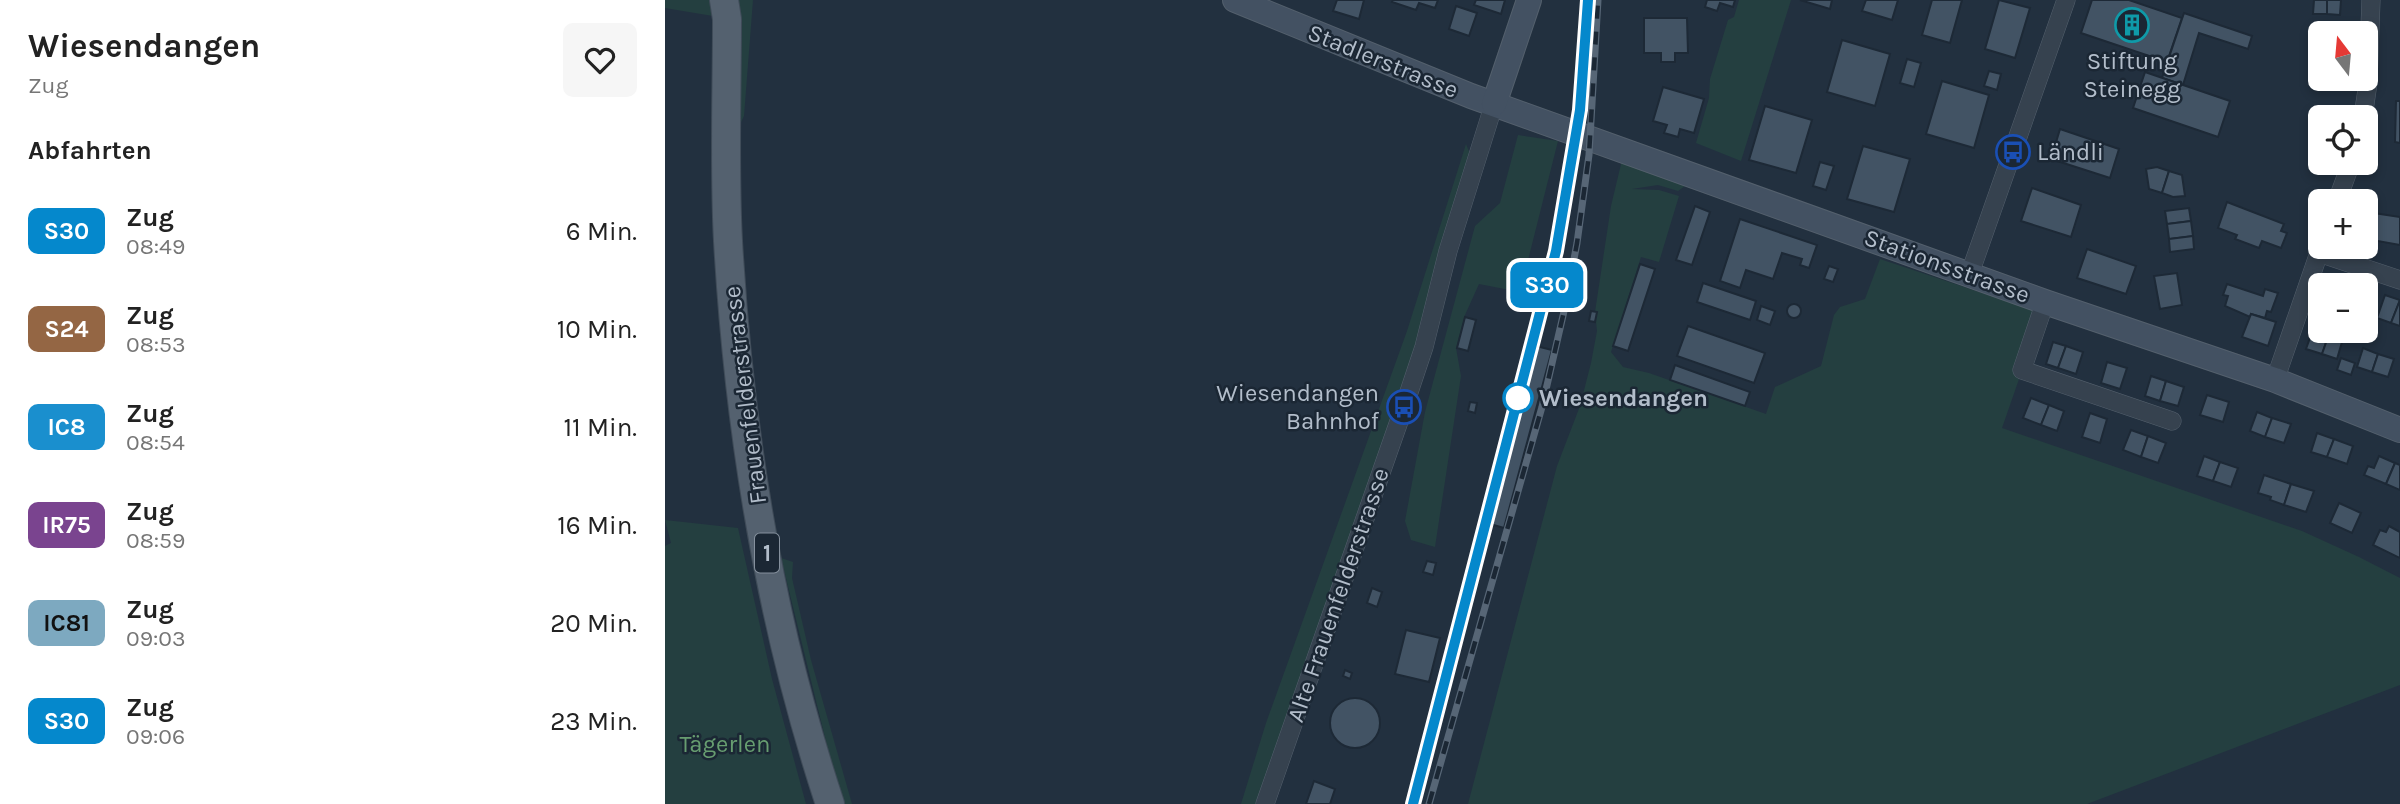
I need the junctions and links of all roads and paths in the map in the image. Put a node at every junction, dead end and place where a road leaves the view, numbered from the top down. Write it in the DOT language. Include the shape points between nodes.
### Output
graph roads {
  1 [pos="1235,0"];
  2 [pos="1529,0"];
  3 [pos="2066,0"];
  4 [pos="2371,0"];
  5 [pos="729,6"];
  6 [pos="1493,104"];
  7 [pos="2365,105"];
  8 [pos="2317,259"];
  9 [pos="2344,259"];
  10 [pos="1971,274"];
  11 [pos="2400,280"];
  12 [pos="2045,302"];
  13 [pos="2275,380"];
  14 [pos="2172,421"];
  15 [pos="2400,430"];
  16 [pos="830,804"];
  17 [pos="1265,804"];
  1 -- 6 [label="main road, Stadlerstrasse"];
  2 -- 6 [label="main road"];
  3 -- 10 [label="street"];
  4 -- 7 [label="street"];
  5 -- 16 [label="main road, Frauenfelderstrasse / 1" via="728,240 743,414 785,641"];
  6 -- 10 [label="main road, Stationsstrasse"];
  6 -- 17 [label="street, Alte Frauenfelderstrasse" via="1424,347"];
  8 -- 13 [label="street"];
  9 -- 11 [label="street"];
  10 -- 12 [label="main road, Stationsstrasse"];
  12 -- 13 [label="main road, Stationsstrasse"];
  12 -- 14 [label="street" via="2022,370"];
  13 -- 15 [label="main road, Stationsstrasse"];
}
